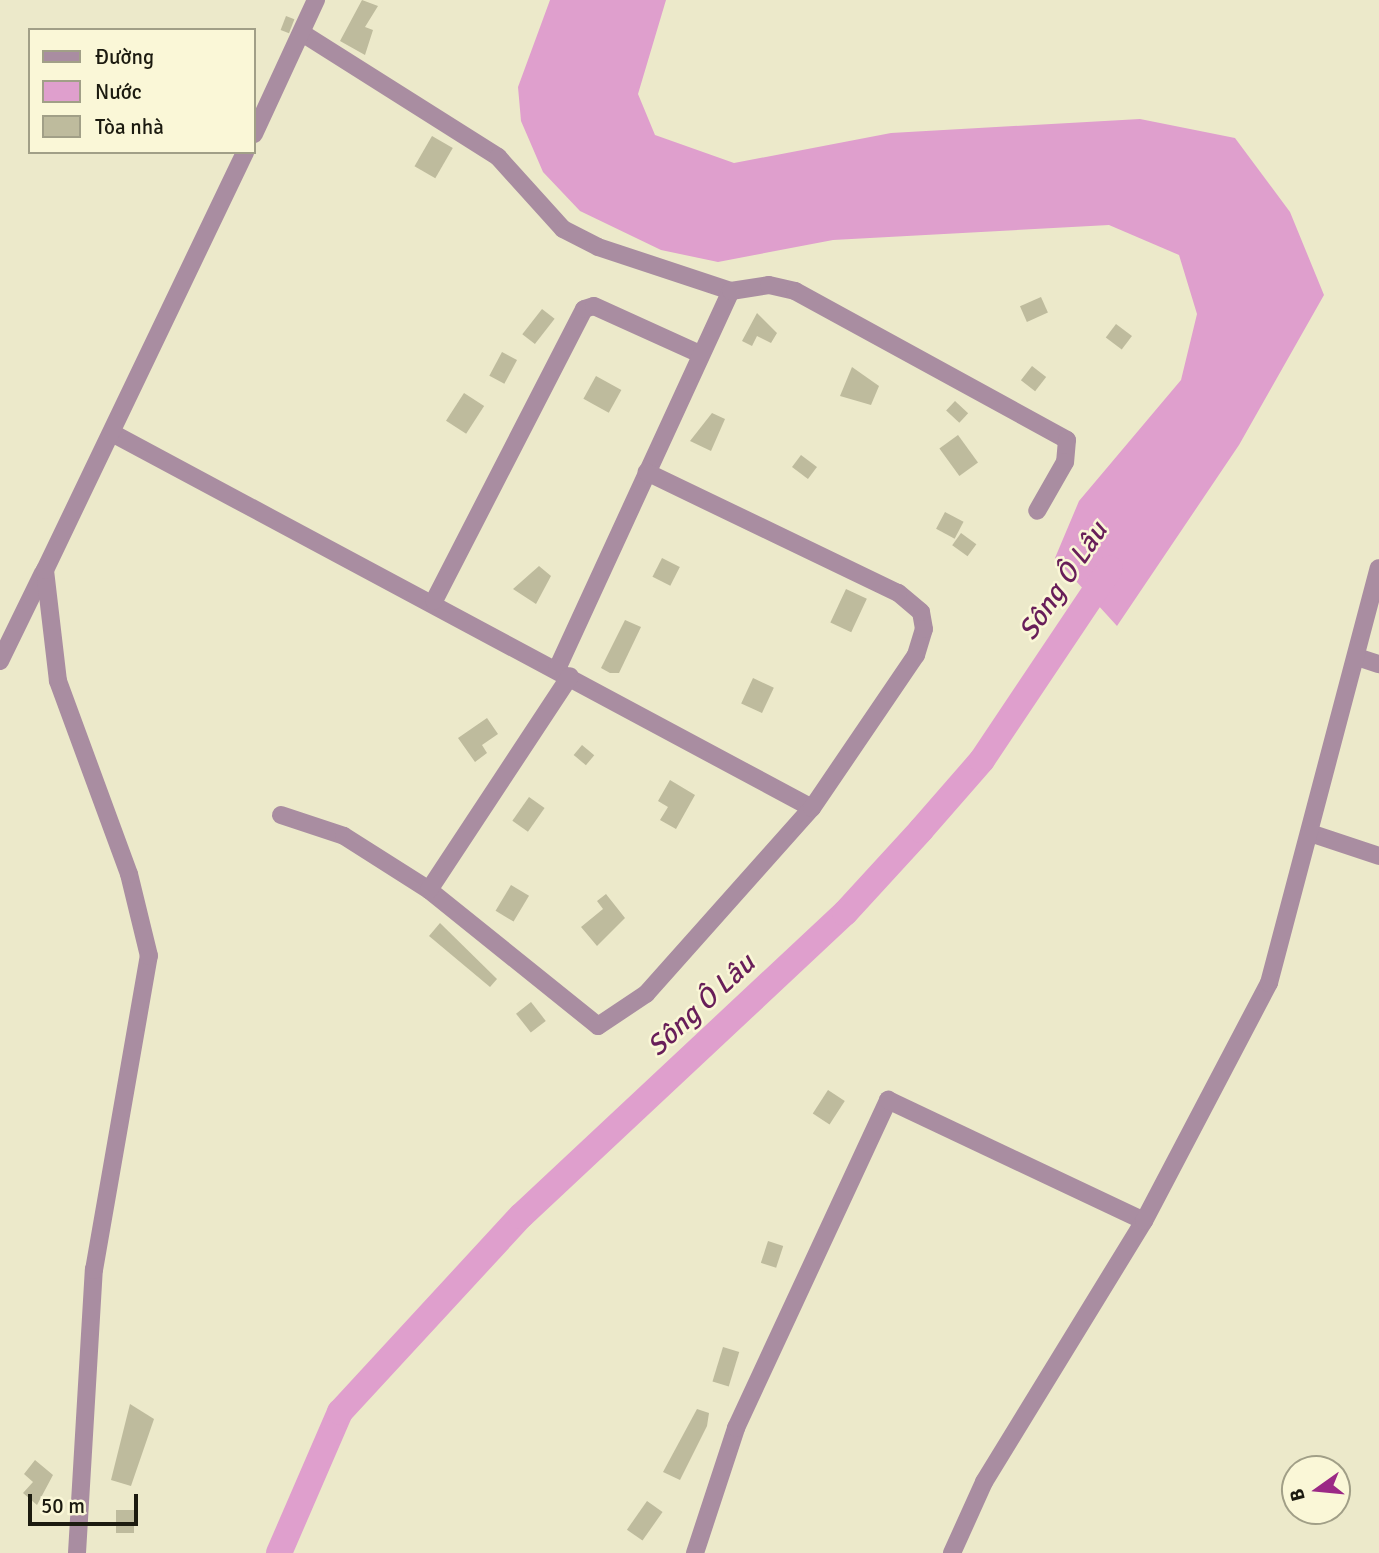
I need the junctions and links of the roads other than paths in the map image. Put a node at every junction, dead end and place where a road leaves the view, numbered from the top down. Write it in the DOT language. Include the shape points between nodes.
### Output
graph roads {
  1 [pos="316,0"];
  2 [pos="302,33"];
  3 [pos="256,130"];
  4 [pos="244,154"];
  5 [pos="731,291"];
  6 [pos="700,354"];
  7 [pos="113,433"];
  8 [pos="647,472"];
  9 [pos="1037,511"];
  10 [pos="1379,568"];
  11 [pos="45,570"];
  12 [pos="434,601"];
  13 [pos="1357,657"];
  14 [pos="0,661"];
  15 [pos="1379,664"];
  16 [pos="564,673"];
  17 [pos="813,808"];
  18 [pos="281,815"];
  19 [pos="1310,833"];
  20 [pos="1379,856"];
  21 [pos="429,890"];
  22 [pos="1144,1220"];
  23 [pos="77,1553"];
  24 [pos="695,1553"];
  25 [pos="952,1553"];
  1 -- 2 [label="street"];
  2 -- 3 [label="street"];
  2 -- 5 [label="street" via="498,157 563,229 598,247"];
  4 -- 7 [label="street"];
  5 -- 6 [label="street"];
  5 -- 9 [label="street" via="769,285 795,291 1068,440 1065,462"];
  6 -- 8 [label="street"];
  6 -- 12 [label="street" via="594,306 584,309"];
  7 -- 11 [label="street"];
  7 -- 12 [label="street"];
  8 -- 16 [label="street"];
  8 -- 17 [label="street" via="898,593 921,612 924,629 916,655"];
  10 -- 13 [label="street"];
  11 -- 14 [label="street"];
  11 -- 23 [label="street" via="58,681 129,874 149,956 94,1270"];
  12 -- 16 [label="street"];
  13 -- 15 [label="street"];
  13 -- 19 [label="street"];
  16 -- 17 [label="street"];
  16 -- 21 [label="street"];
  17 -- 21 [label="street" via="646,994 604,1026"];
  18 -- 21 [label="street" via="344,836"];
  19 -- 20 [label="street"];
  19 -- 22 [label="street" via="1269,983"];
  22 -- 24 [label="street" via="888,1100 736,1428"];
  22 -- 25 [label="street" via="1034,1394"];
}
